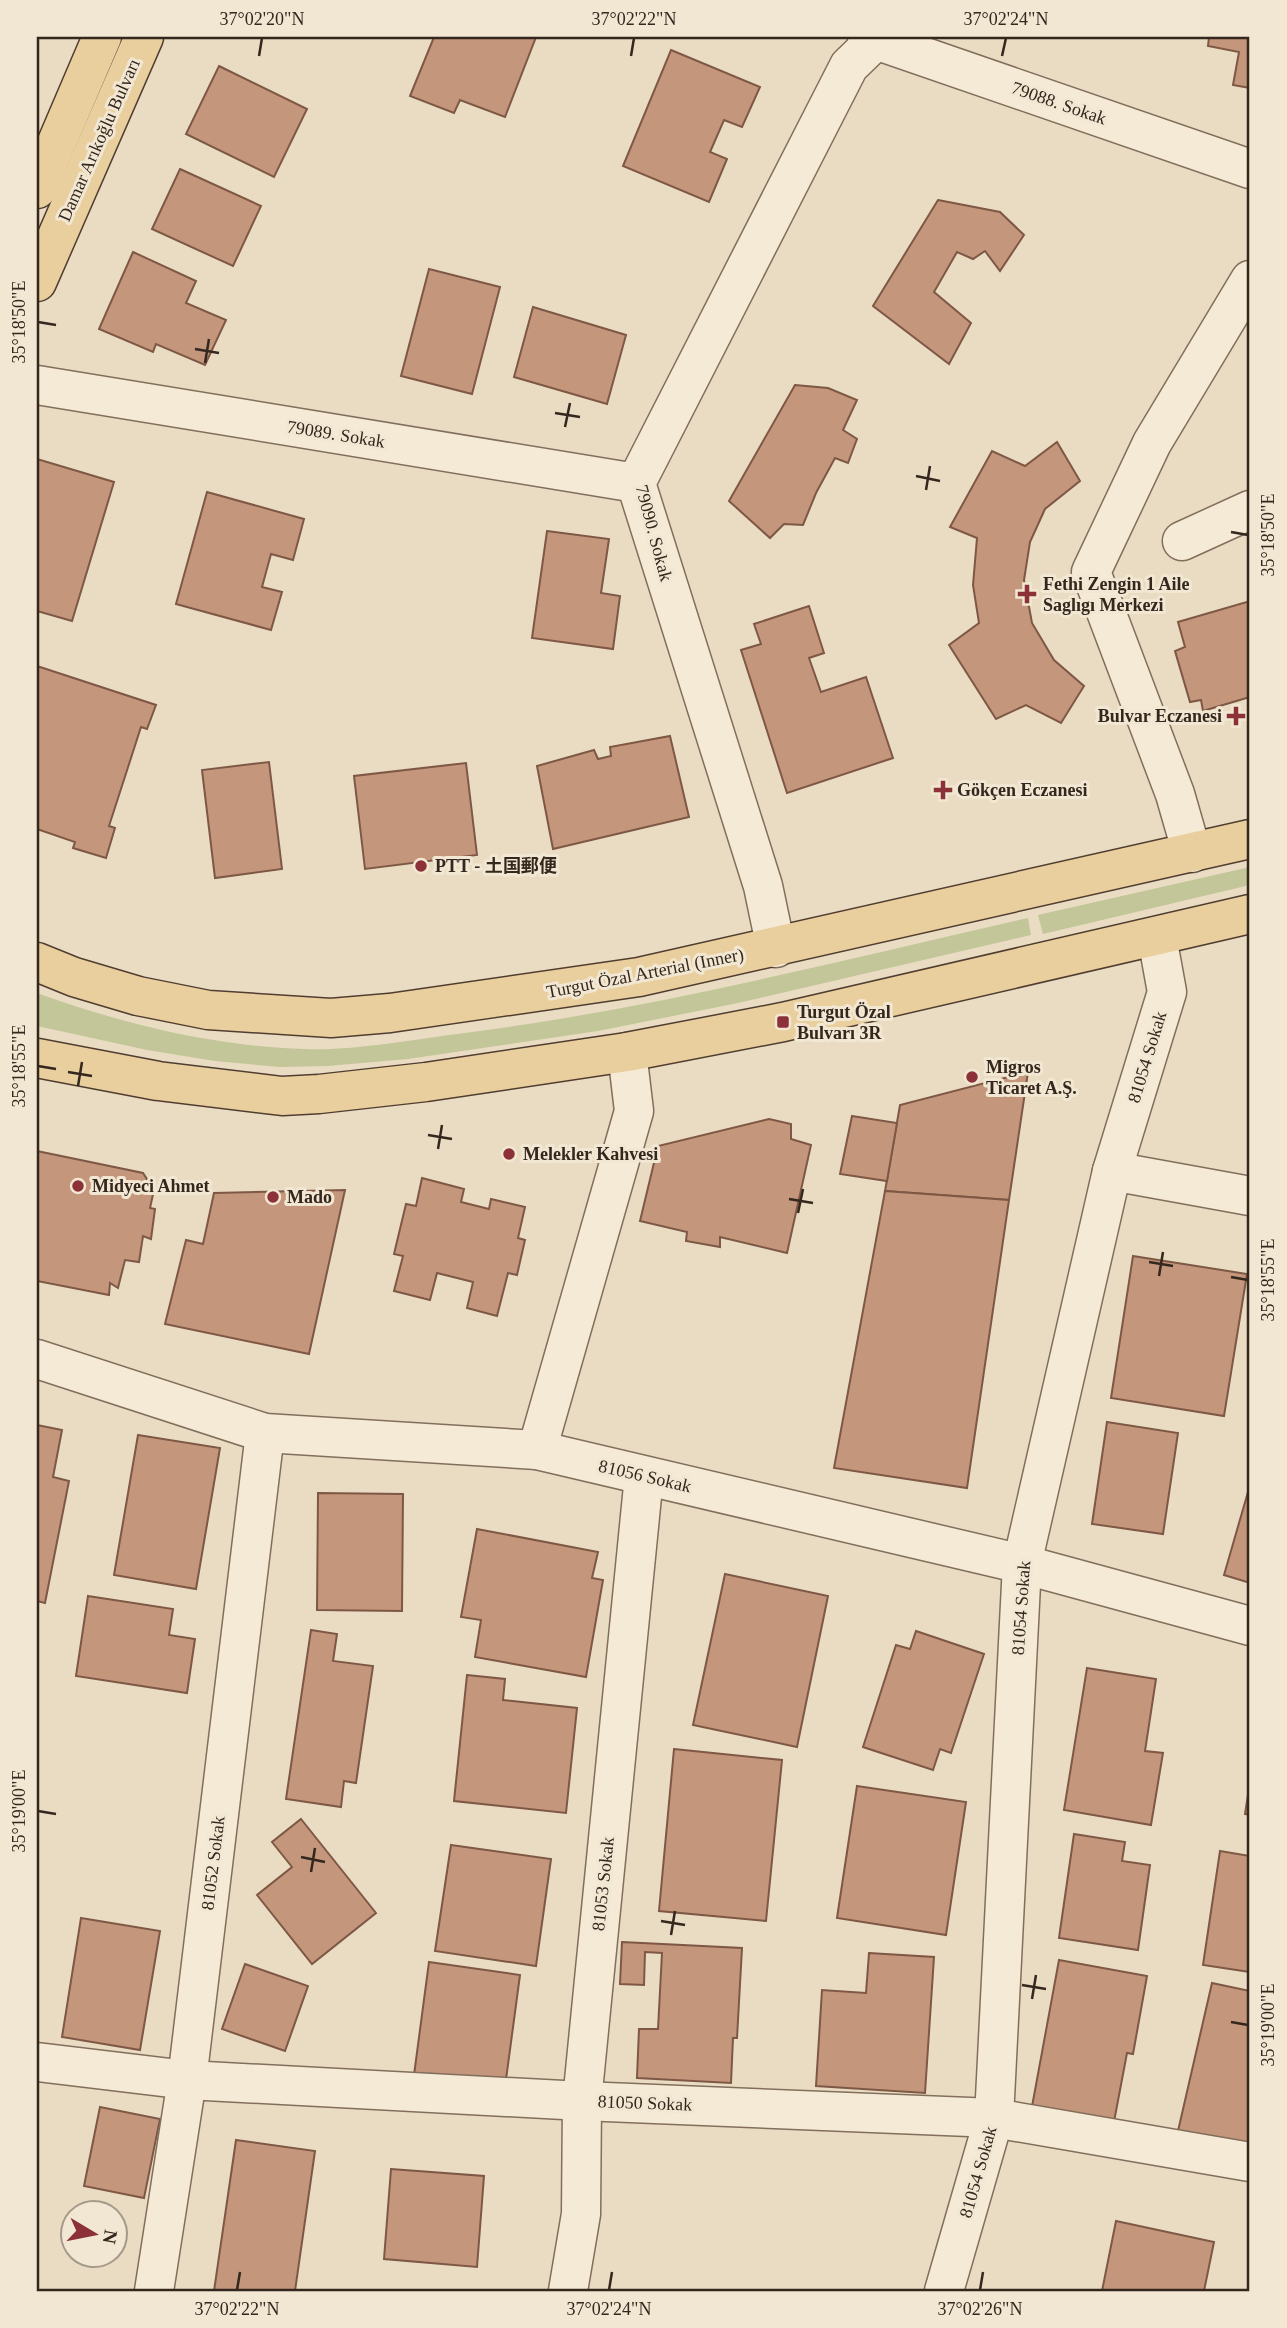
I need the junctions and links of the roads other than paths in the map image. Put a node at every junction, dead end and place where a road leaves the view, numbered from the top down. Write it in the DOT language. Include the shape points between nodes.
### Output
graph roads {
  1 [pos="102,37"];
  2 [pos="144,37"];
  3 [pos="874,38"];
  4 [pos="1250,169"];
  5 [pos="37,189"];
  6 [pos="1250,280"];
  7 [pos="37,282"];
  8 [pos="37,386"];
  9 [pos="636,483"];
  10 [pos="1250,510"];
  11 [pos="1182,541"];
  12 [pos="1250,839"];
  13 [pos="1192,853"];
  14 [pos="1250,914"];
  15 [pos="1157,937"];
  16 [pos="776,948"];
  17 [pos="37,962"];
  18 [pos="628,1052"];
  19 [pos="37,1058"];
  20 [pos="1112,1171"];
  21 [pos="1250,1196"];
  22 [pos="37,1359"];
  23 [pos="265,1433"];
  24 [pos="537,1450"];
  25 [pos="644,1476"];
  26 [pos="1022,1564"];
  27 [pos="1250,1626"];
  28 [pos="37,2062"];
  29 [pos="187,2080"];
  30 [pos="582,2101"];
  31 [pos="994,2118"];
  32 [pos="1250,2162"];
  33 [pos="154,2291"];
  34 [pos="568,2291"];
  35 [pos="944,2291"];
  1 -- 5 [label="main road, Damar Arıkoğlu Bulvarı"];
  2 -- 7 [label="main road, Damar Arıkoğlu Bulvarı"];
  3 -- 4 [label="street, 79088. Sokak"];
  3 -- 9 [label="street, 79090. Sokak" via="849,65"];
  6 -- 13 [label="street" via="1152,443 1091,572 1175,794"];
  8 -- 9 [label="street, 79089. Sokak"];
  9 -- 16 [label="street, 79090. Sokak" via="763,886"];
  10 -- 11 [label="street"];
  12 -- 13 [label="main road, Turgut Özal Arterial (Inner)"];
  13 -- 16 [label="main road, Turgut Özal Arterial (Inner)"];
  14 -- 15 [label="main road"];
  15 -- 18 [label="main road" via="783,1022"];
  15 -- 20 [label="street, 81054 Sokak" via="1167,992"];
  16 -- 17 [label="main road, Turgut Özal Arterial (Inner)" via="639,977 331,1018 208,1010 138,996"];
  18 -- 19 [label="main road" via="426,1082 282,1096 158,1081"];
  18 -- 24 [label="street" via="634,1111"];
  20 -- 21 [label="street"];
  20 -- 26 [label="street, 81054 Sokak"];
  22 -- 23 [label="street, 81056 Sokak"];
  23 -- 24 [label="street, 81056 Sokak"];
  23 -- 29 [label="street, 81052 Sokak"];
  24 -- 25 [label="street, 81056 Sokak"];
  25 -- 26 [label="street, 81056 Sokak"];
  25 -- 30 [label="street, 81053 Sokak"];
  26 -- 27 [label="street, 81056 Sokak"];
  26 -- 31 [label="street, 81054 Sokak"];
  28 -- 29 [label="street, 81050 Sokak"];
  29 -- 30 [label="street, 81050 Sokak"];
  29 -- 33 [label="street, 81052 Sokak"];
  30 -- 31 [label="street, 81050 Sokak"];
  30 -- 34 [label="street, 81053 Sokak" via="581,2214"];
  31 -- 32 [label="street, 81050 Sokak"];
  31 -- 35 [label="street, 81054 Sokak"];
}
